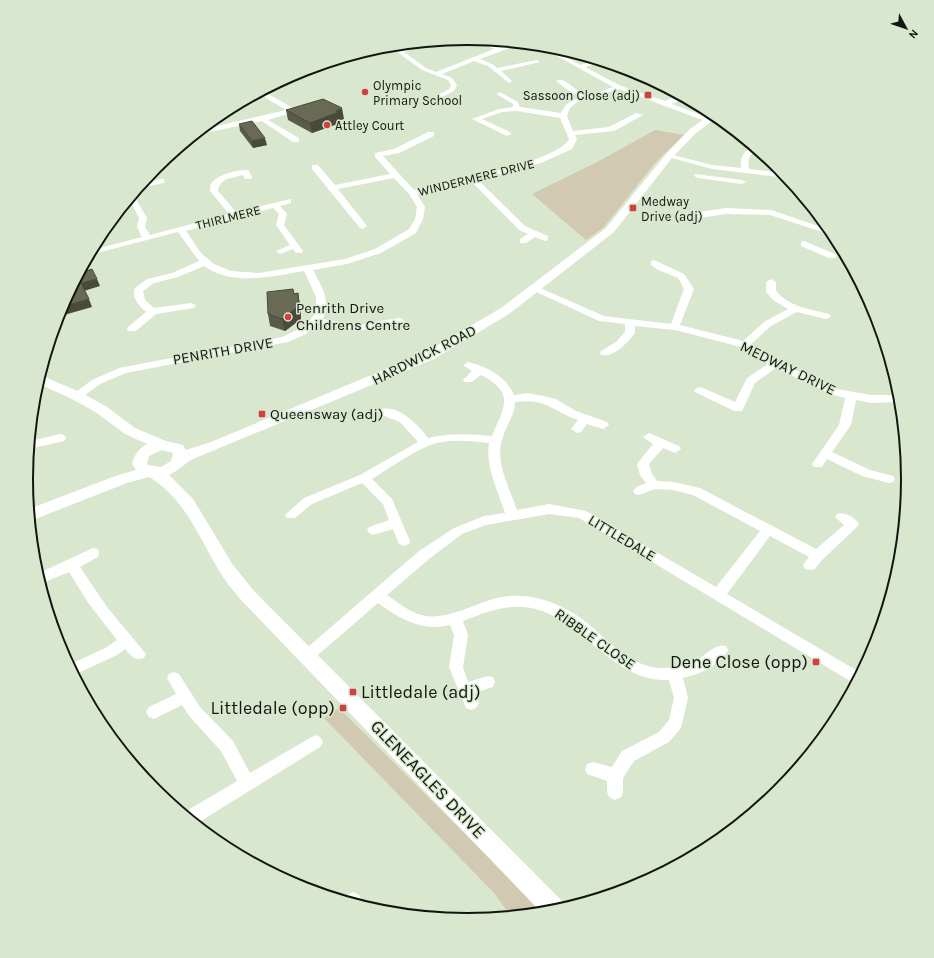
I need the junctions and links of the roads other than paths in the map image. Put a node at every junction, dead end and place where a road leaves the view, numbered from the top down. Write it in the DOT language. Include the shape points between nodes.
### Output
graph roads {
  1 [pos="492,46"];
  2 [pos="506,47"];
  3 [pos="499,49"];
  4 [pos="399,51"];
  5 [pos="557,54"];
  6 [pos="475,59"];
  7 [pos="535,64"];
  8 [pos="592,64"];
  9 [pos="579,67"];
  10 [pos="497,70"];
  11 [pos="436,74"];
  12 [pos="494,80"];
  13 [pos="559,80"];
  14 [pos="619,87"];
  15 [pos="500,94"];
  16 [pos="265,95"];
  17 [pos="455,97"];
  18 [pos="588,97"];
  19 [pos="676,99"];
  20 [pos="665,104"];
  21 [pos="312,105"];
  22 [pos="517,109"];
  23 [pos="293,111"];
  24 [pos="702,114"];
  25 [pos="639,115"];
  26 [pos="563,116"];
  27 [pos="264,119"];
  28 [pos="710,119"];
  29 [pos="209,130"];
  30 [pos="571,133"];
  31 [pos="431,134"];
  32 [pos="507,134"];
  33 [pos="296,140"];
  34 [pos="751,151"];
  35 [pos="669,156"];
  36 [pos="315,167"];
  37 [pos="712,167"];
  38 [pos="744,171"];
  39 [pos="395,175"];
  40 [pos="777,175"];
  41 [pos="698,176"];
  42 [pos="248,177"];
  43 [pos="707,178"];
  44 [pos="472,179"];
  45 [pos="152,180"];
  46 [pos="161,181"];
  47 [pos="742,182"];
  48 [pos="333,188"];
  49 [pos="412,193"];
  50 [pos="134,201"];
  51 [pos="288,201"];
  52 [pos="275,205"];
  53 [pos="679,210"];
  54 [pos="234,215"];
  55 [pos="686,217"];
  56 [pos="363,226"];
  57 [pos="694,226"];
  58 [pos="180,229"];
  59 [pos="534,234"];
  60 [pos="147,238"];
  61 [pos="545,238"];
  62 [pos="825,240"];
  63 [pos="523,241"];
  64 [pos="804,244"];
  65 [pos="98,251"];
  66 [pos="280,251"];
  67 [pos="832,256"];
  68 [pos="204,262"];
  69 [pos="654,263"];
  70 [pos="308,269"];
  71 [pos="772,282"];
  72 [pos="535,289"];
  73 [pos="191,306"];
  74 [pos="795,309"];
  75 [pos="153,311"];
  76 [pos="826,316"];
  77 [pos="315,321"];
  78 [pos="399,321"];
  79 [pos="630,323"];
  80 [pos="675,328"];
  81 [pos="132,329"];
  82 [pos="745,345"];
  83 [pos="605,353"];
  84 [pos="776,364"];
  85 [pos="468,365"];
  86 [pos="480,370"];
  87 [pos="468,380"];
  88 [pos="44,381"];
  89 [pos="699,390"];
  90 [pos="77,396"];
  91 [pos="851,396"];
  92 [pos="894,398"];
  93 [pos="511,399"];
  94 [pos="386,412"];
  95 [pos="585,419"];
  96 [pos="603,424"];
  97 [pos="577,429"];
  98 [pos="130,431"];
  99 [pos="649,437"];
  100 [pos="60,438"];
  101 [pos="230,438"];
  102 [pos="495,440"];
  103 [pos="425,443"];
  104 [pos="661,443"];
  105 [pos="35,444"];
  106 [pos="168,446"];
  107 [pos="675,449"];
  108 [pos="826,454"];
  109 [pos="141,457"];
  110 [pos="178,463"];
  111 [pos="818,464"];
  112 [pos="151,472"];
  113 [pos="364,478"];
  114 [pos="889,479"];
  115 [pos="654,485"];
  116 [pos="94,490"];
  117 [pos="639,491"];
  118 [pos="182,496"];
  119 [pos="35,513"];
  120 [pos="291,515"];
  121 [pos="512,515"];
  122 [pos="841,517"];
  123 [pos="395,523"];
  124 [pos="373,530"];
  125 [pos="768,530"];
  126 [pos="404,541"];
  127 [pos="93,553"];
  128 [pos="72,565"];
  129 [pos="44,577"];
  130 [pos="377,595"];
  131 [pos="717,596"];
  132 [pos="455,619"];
  133 [pos="126,641"];
  134 [pos="721,650"];
  135 [pos="139,654"];
  136 [pos="306,657"];
  137 [pos="77,668"];
  138 [pos="676,674"];
  139 [pos="853,676"];
  140 [pos="174,678"];
  141 [pos="488,682"];
  142 [pos="465,689"];
  143 [pos="184,696"];
  144 [pos="471,703"];
  145 [pos="154,712"];
  146 [pos="315,742"];
  147 [pos="593,769"];
  148 [pos="247,784"];
  149 [pos="194,816"];
  150 [pos="550,905"];
  1 -- 3 [label="street"];
  2 -- 3 [label="street"];
  3 -- 6 [label="street"];
  4 -- 11 [label="street" via="424,69"];
  5 -- 9 [label="street"];
  6 -- 10 [label="street"];
  6 -- 11 [label="street"];
  7 -- 10 [label="street"];
  8 -- 9 [label="street"];
  9 -- 14 [label="street"];
  10 -- 12 [label="street" via="507,79"];
  11 -- 17 [label="street" via="450,79 454,85 452,90 443,95"];
  13 -- 18 [label="street" via="573,91"];
  14 -- 18 [label="street"];
  14 -- 20 [label="street"];
  15 -- 22 [label="street" via="516,103"];
  16 -- 23 [label="street"];
  18 -- 26 [label="street" via="567,107"];
  19 -- 20 [label="street"];
  20 -- 24 [label="street"];
  21 -- 23 [label="street"];
  22 -- 26 [label="street"];
  22 -- 32 [label="street" via="501,110 476,119"];
  23 -- 27 [label="street"];
  25 -- 30 [label="street" via="610,129"];
  26 -- 30 [label="street"];
  27 -- 29 [label="street"];
  27 -- 33 [label="street"];
  28 -- 35 [label="street, HARDWICK ROAD"];
  30 -- 44 [label="street, WINDERMERE DRIVE" via="573,139 569,147 556,154"];
  31 -- 39 [label="street" via="396,151 378,156"];
  34 -- 38 [label="street" via="744,159"];
  35 -- 37 [label="street"];
  35 -- 72 [label="street, HARDWICK ROAD" via="619,221 601,239"];
  36 -- 48 [label="street"];
  37 -- 38 [label="street"];
  37 -- 43 [label="street"];
  38 -- 40 [label="street"];
  39 -- 48 [label="street"];
  39 -- 49 [label="street"];
  41 -- 43 [label="street"];
  42 -- 54 [label="street" via="245,172 220,179 215,184 214,191"];
  43 -- 47 [label="street"];
  44 -- 49 [label="street, WINDERMERE DRIVE"];
  44 -- 59 [label="street" via="522,228"];
  45 -- 46 [label="street"];
  48 -- 56 [label="street"];
  49 -- 70 [label="street, WINDERMERE DRIVE" via="421,207 413,231 378,251"];
  50 -- 60 [label="street" via="143,218 141,227"];
  51 -- 52 [label="street, THIRLMERE"];
  52 -- 54 [label="street, THIRLMERE"];
  52 -- 66 [label="street, THIRLMERE" via="284,214 280,225 297,249"];
  53 -- 55 [label="street"];
  54 -- 58 [label="street, THIRLMERE"];
  55 -- 57 [label="street"];
  55 -- 62 [label="street" via="726,211 771,213"];
  58 -- 60 [label="street"];
  58 -- 68 [label="street, WINDERMERE DRIVE"];
  59 -- 61 [label="street"];
  59 -- 63 [label="street"];
  60 -- 65 [label="street"];
  62 -- 64 [label="street"];
  62 -- 67 [label="street"];
  68 -- 70 [label="street, WINDERMERE DRIVE" via="226,272 247,276"];
  68 -- 75 [label="street" via="142,285 138,294 145,305"];
  69 -- 80 [label="street" via="681,276 690,289 682,304"];
  70 -- 77 [label="street" via="319,292 322,307"];
  71 -- 74 [label="street" via="771,292 778,301"];
  72 -- 79 [label="street, MEDWAY DRIVE" via="602,319"];
  72 -- 101 [label="street, HARDWICK ROAD" via="505,311 429,356"];
  73 -- 75 [label="street"];
  74 -- 76 [label="street"];
  74 -- 82 [label="street" via="772,319"];
  75 -- 81 [label="street"];
  77 -- 78 [label="street" via="358,328 388,329"];
  77 -- 90 [label="street, PENRITH DRIVE" via="302,332 284,340 123,370 96,382"];
  79 -- 80 [label="street, MEDWAY DRIVE"];
  79 -- 83 [label="street" via="630,333 620,344"];
  80 -- 82 [label="street, MEDWAY DRIVE"];
  82 -- 84 [label="street, MEDWAY DRIVE"];
  84 -- 89 [label="street" via="757,374 746,385 738,408"];
  84 -- 91 [label="street, MEDWAY DRIVE" via="818,385"];
  85 -- 86 [label="street"];
  86 -- 87 [label="street"];
  86 -- 93 [label="street" via="496,378 506,388"];
  88 -- 90 [label="street"];
  90 -- 98 [label="street" via="102,410"];
  91 -- 92 [label="street, MEDWAY DRIVE"];
  91 -- 108 [label="street" via="845,425"];
  93 -- 95 [label="street" via="539,398"];
  93 -- 102 [label="street" via="509,411"];
  94 -- 103 [label="street" via="400,416 414,427"];
  95 -- 96 [label="street"];
  95 -- 97 [label="street"];
  98 -- 106 [label="street"];
  98 -- 109 [label="street" via="141,447"];
  99 -- 104 [label="street"];
  100 -- 105 [label="street"];
  101 -- 106 [label="street, HARDWICK ROAD"];
  101 -- 110 [label="street, HARDWICK ROAD" via="188,455"];
  102 -- 103 [label="street" via="447,438"];
  102 -- 121 [label="street" via="494,454"];
  103 -- 113 [label="street"];
  104 -- 107 [label="street"];
  104 -- 115 [label="street" via="643,464"];
  106 -- 109 [label="street" via="150,448"];
  106 -- 110 [label="street" via="180,452"];
  108 -- 111 [label="street"];
  108 -- 114 [label="street" via="866,473"];
  109 -- 112 [label="street" via="141,467"];
  109 -- 116 [label="street"];
  110 -- 112 [label="street" via="166,471"];
  110 -- 118 [label="street, GLENEAGLES DRIVE" via="175,474 181,486"];
  112 -- 116 [label="street" via="135,474"];
  112 -- 118 [label="street, GLENEAGLES DRIVE" via="165,478"];
  113 -- 120 [label="street" via="308,501"];
  113 -- 123 [label="street" via="388,502"];
  115 -- 117 [label="street"];
  115 -- 125 [label="street" via="696,491"];
  116 -- 119 [label="street"];
  118 -- 136 [label="street, GLENEAGLES DRIVE" via="228,572"];
  121 -- 130 [label="street, LITTLEDALE" via="484,521 458,531 439,543"];
  121 -- 131 [label="street, LITTLEDALE" via="549,509 582,514"];
  122 -- 125 [label="street" via="853,524 814,560"];
  123 -- 124 [label="street"];
  123 -- 126 [label="street"];
  125 -- 131 [label="street"];
  127 -- 128 [label="street"];
  128 -- 129 [label="street"];
  128 -- 133 [label="street"];
  130 -- 132 [label="street, RIBBLE CLOSE" via="418,620 438,622"];
  130 -- 136 [label="street, LITTLEDALE"];
  131 -- 139 [label="street, LITTLEDALE"];
  132 -- 138 [label="street, RIBBLE CLOSE" via="495,604 527,601 560,611 614,655 633,667 655,674"];
  132 -- 142 [label="street" via="461,635 456,667"];
  133 -- 135 [label="street"];
  133 -- 137 [label="street" via="112,651"];
  134 -- 138 [label="street, RIBBLE CLOSE" via="711,661 696,670"];
  136 -- 150 [label="street, GLENEAGLES DRIVE"];
  138 -- 147 [label="street" via="681,698 676,723 664,737 628,756 615,784"];
  140 -- 143 [label="street"];
  141 -- 142 [label="street"];
  142 -- 144 [label="street"];
  143 -- 145 [label="street"];
  143 -- 148 [label="street" via="195,712 227,746"];
  146 -- 148 [label="street"];
  148 -- 149 [label="street"];
}
